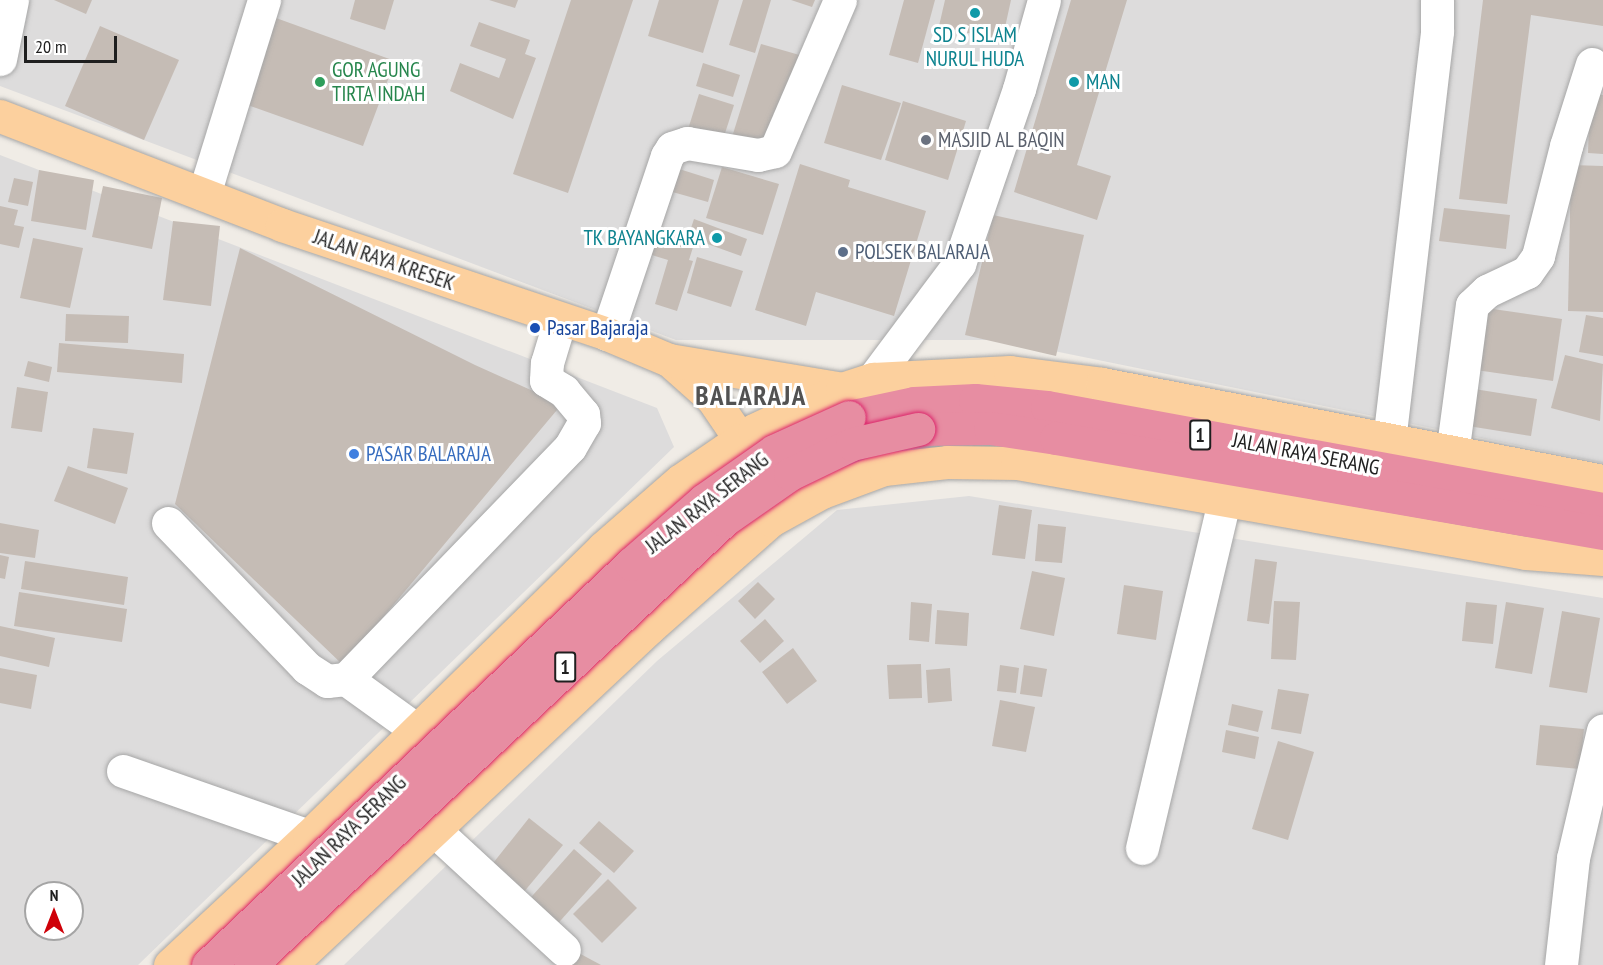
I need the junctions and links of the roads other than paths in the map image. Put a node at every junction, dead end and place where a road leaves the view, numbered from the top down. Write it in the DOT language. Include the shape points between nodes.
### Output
graph roads {
  1 [pos="12,0"];
  2 [pos="264,0"];
  3 [pos="840,0"];
  4 [pos="1044,0"];
  5 [pos="1437,0"];
  6 [pos="0,59"];
  7 [pos="1592,64"];
  8 [pos="0,116"];
  9 [pos="204,194"];
  10 [pos="561,320"];
  11 [pos="607,334"];
  12 [pos="669,360"];
  13 [pos="873,379"];
  14 [pos="842,389"];
  15 [pos="741,438"];
  16 [pos="1389,441"];
  17 [pos="1452,454"];
  18 [pos="1603,481"];
  19 [pos="1225,498"];
  20 [pos="1603,509"];
  21 [pos="1552,513"];
  22 [pos="771,520"];
  23 [pos="168,524"];
  24 [pos="1603,532"];
  25 [pos="603,548"];
  26 [pos="1603,560"];
  27 [pos="649,628"];
  28 [pos="346,679"];
  29 [pos="1603,730"];
  30 [pos="418,731"];
  31 [pos="123,771"];
  32 [pos="433,829"];
  33 [pos="309,836"];
  34 [pos="1142,848"];
  35 [pos="564,950"];
  36 [pos="170,965"];
  37 [pos="208,965"];
  38 [pos="250,965"];
  39 [pos="290,965"];
  40 [pos="1561,965"];
  1 -- 6 [label="street"];
  2 -- 9 [label="street"];
  3 -- 11 [label="street" via="775,151 758,154 687,143 672,148"];
  4 -- 13 [label="street" via="1019,89 958,264"];
  5 -- 16 [label="street" via="1437,31"];
  7 -- 17 [label="street" via="1538,256 1527,272 1487,291 1472,305"];
  8 -- 9 [label="main road, JALAN RAYA KRESEK"];
  9 -- 10 [label="main road, JALAN RAYA KRESEK" via="282,225"];
  10 -- 11 [label="main road, JALAN RAYA KRESEK"];
  10 -- 28 [label="street" via="547,363 546,380 564,391 583,414 584,423 570,447"];
  11 -- 12 [label="main road, JALAN RAYA KRESEK"];
  12 -- 14 [label="main road"];
  12 -- 15 [label="main road, JALAN RAYA KRESEK" via="712,398"];
  13 -- 14 [label="main road"];
  13 -- 16 [label="main road" via="1010,372 1102,384"];
  14 -- 15 [label="main road" via="792,409"];
  15 -- 22 [label="main road, JALAN RAYA KRESEK" via="760,474"];
  15 -- 25 [label="main road" via="681,480"];
  16 -- 17 [label="main road"];
  17 -- 18 [label="main road"];
  19 -- 22 [label="main road" via="1017,463 947,462 884,470 822,492"];
  19 -- 26 [label="main road" via="1526,553"];
  19 -- 34 [label="street"];
  20 -- 21 [label="highway, JALAN RAYA SERANG / 1"];
  21 -- 24 [label="highway, JALAN RAYA SERANG / 1"];
  21 -- 37 [label="highway, JALAN RAYA SERANG / 1, bridge" via="1047,407 975,400 914,403 849,417 774,451 704,500 622,572"];
  21 -- 38 [label="highway, JALAN RAYA SERANG / 1, bridge" via="990,428 918,429 852,444 790,474 724,520"];
  22 -- 27 [label="main road"];
  23 -- 28 [label="street" via="307,668 327,681"];
  25 -- 27 [label="main road" via="602,582 610,605 624,624"];
  25 -- 30 [label="main road"];
  27 -- 32 [label="main road"];
  28 -- 30 [label="street"];
  29 -- 40 [label="street" via="1573,858"];
  30 -- 33 [label="main road"];
  31 -- 33 [label="street"];
  32 -- 35 [label="street"];
  32 -- 39 [label="main road"];
  33 -- 36 [label="main road"];
}
